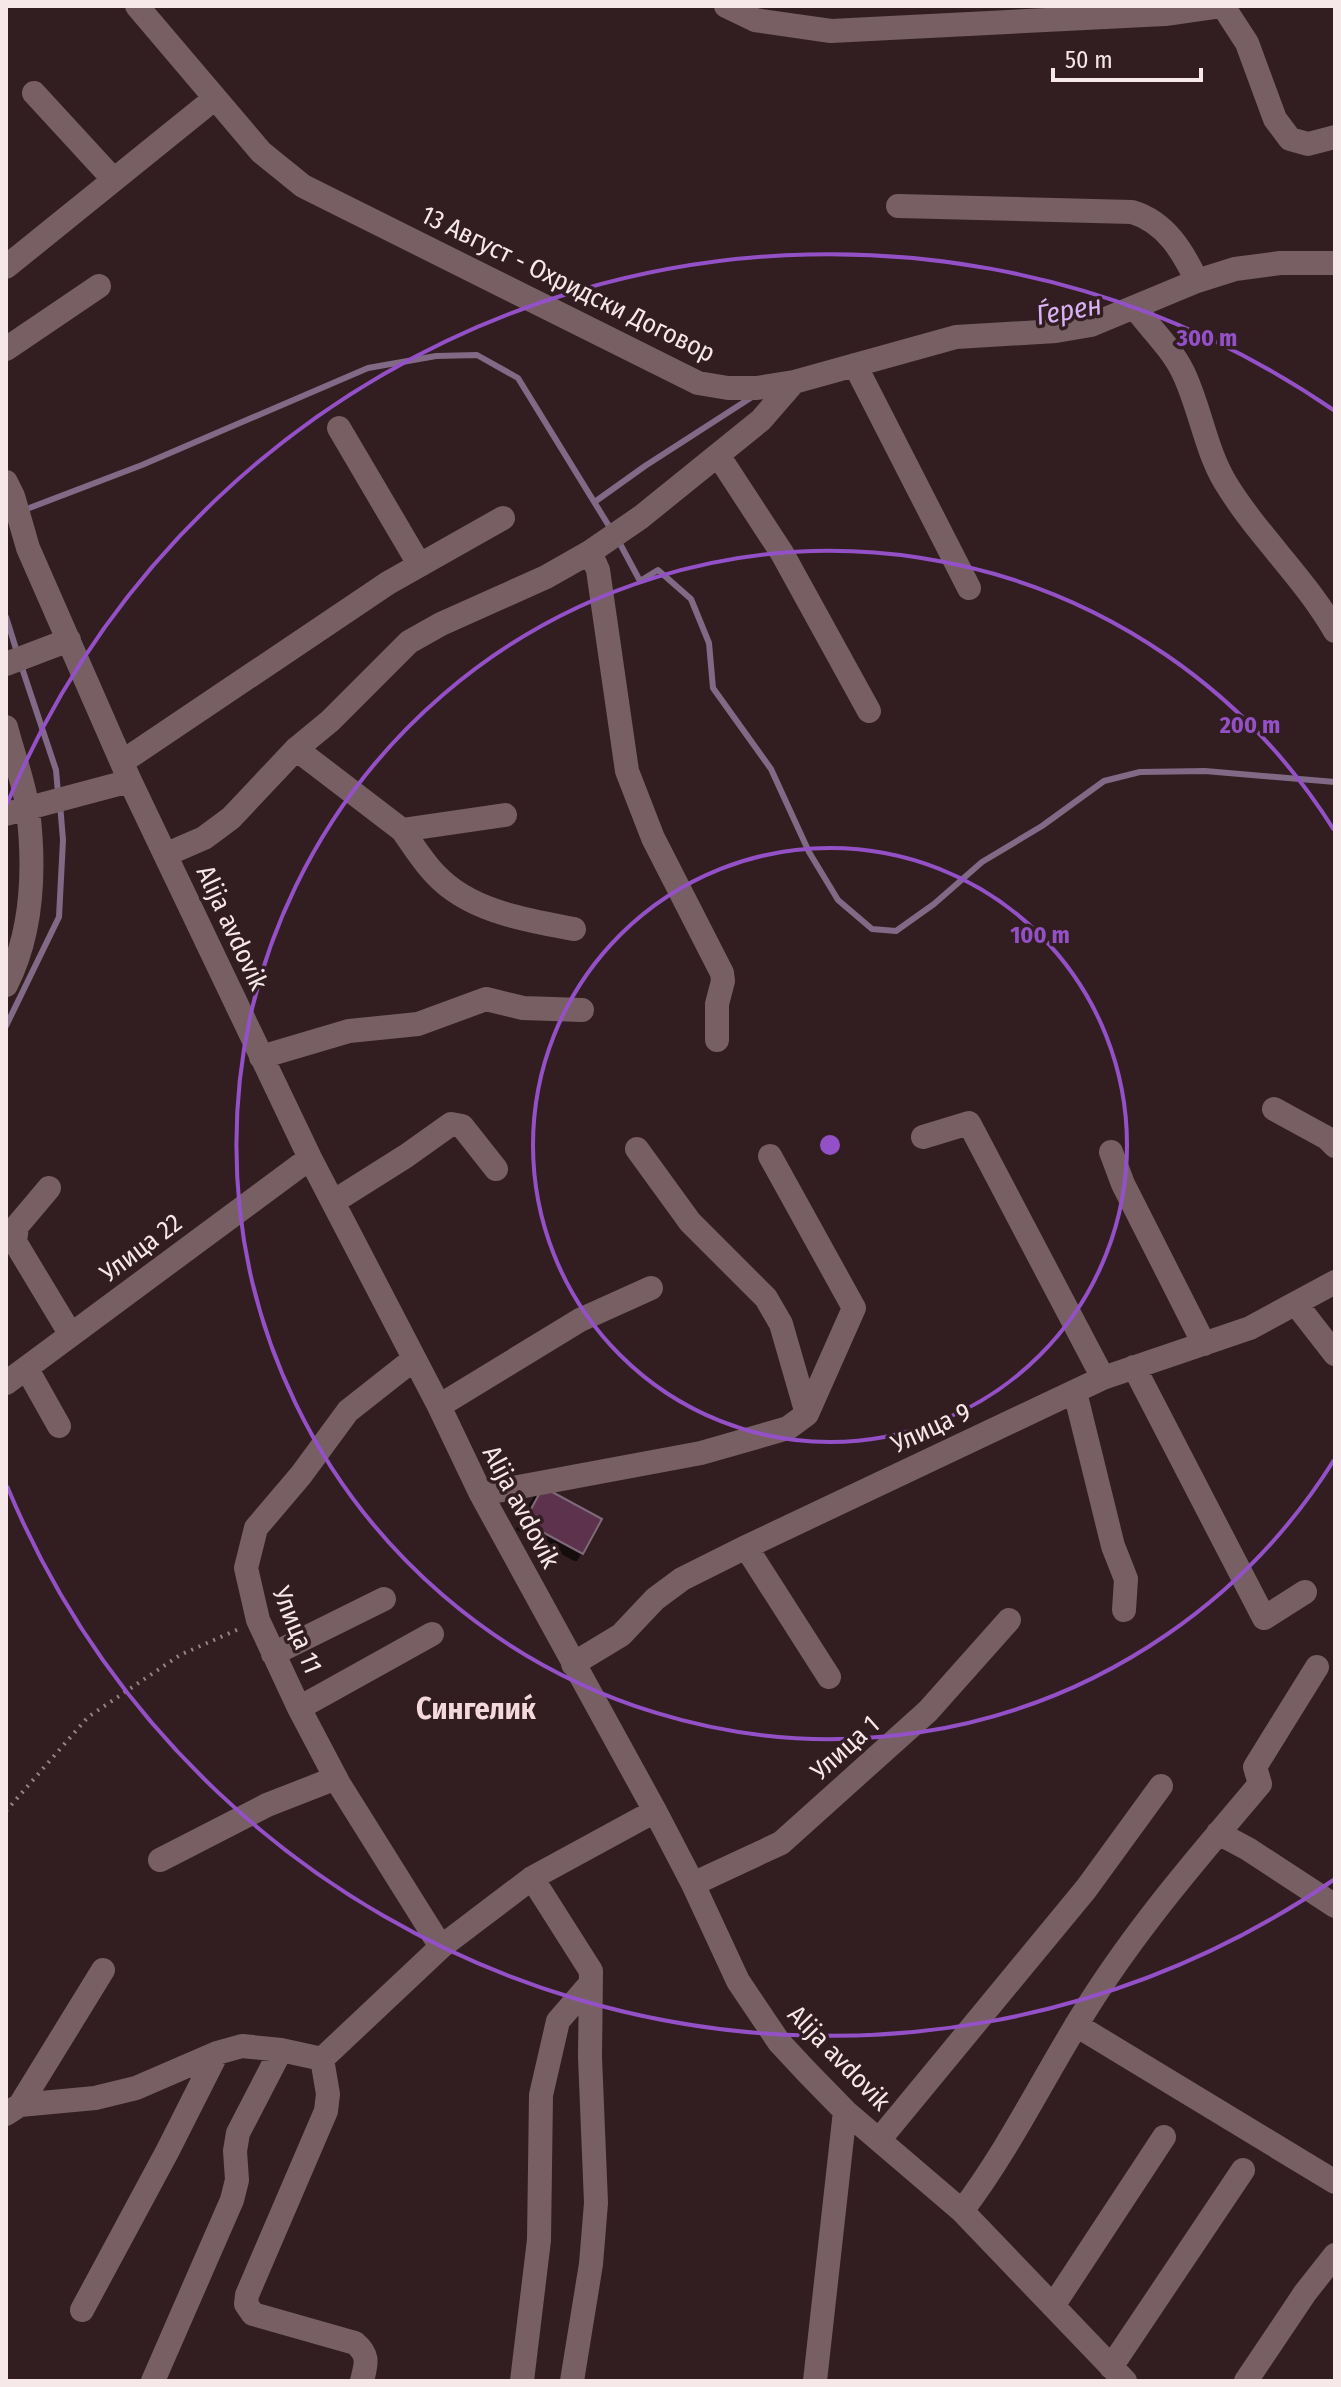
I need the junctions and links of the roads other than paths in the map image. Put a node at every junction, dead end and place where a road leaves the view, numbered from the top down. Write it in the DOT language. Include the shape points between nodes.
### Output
graph roads {
  1 [pos="137,6"];
  2 [pos="726,6"];
  3 [pos="1222,6"];
  4 [pos="34,93"];
  5 [pos="214,99"];
  6 [pos="1335,137"];
  7 [pos="114,180"];
  8 [pos="898,206"];
  9 [pos="1335,263"];
  10 [pos="6,267"];
  11 [pos="1197,281"];
  12 [pos="99,286"];
  13 [pos="1135,308"];
  14 [pos="6,349"];
  15 [pos="855,365"];
  16 [pos="794,382"];
  17 [pos="339,428"];
  18 [pos="718,455"];
  19 [pos="10,489"];
  20 [pos="503,518"];
  21 [pos="598,547"];
  22 [pos="419,564"];
  23 [pos="969,588"];
  24 [pos="1335,631"];
  25 [pos="69,640"];
  26 [pos="6,664"];
  27 [pos="869,711"];
  28 [pos="6,727"];
  29 [pos="296,749"];
  30 [pos="126,772"];
  31 [pos="27,809"];
  32 [pos="505,815"];
  33 [pos="402,830"];
  34 [pos="167,854"];
  35 [pos="574,929"];
  36 [pos="6,985"];
  37 [pos="582,1010"];
  38 [pos="717,1040"];
  39 [pos="261,1057"];
  40 [pos="1274,1109"];
  41 [pos="923,1137"];
  42 [pos="1335,1146"];
  43 [pos="637,1149"];
  44 [pos="1111,1152"];
  45 [pos="770,1156"];
  46 [pos="310,1158"];
  47 [pos="496,1169"];
  48 [pos="49,1188"];
  49 [pos="333,1202"];
  50 [pos="1335,1282"];
  51 [pos="651,1288"];
  52 [pos="1296,1304"];
  53 [pos="71,1335"];
  54 [pos="1204,1344"];
  55 [pos="1335,1354"];
  56 [pos="414,1359"];
  57 [pos="1134,1367"];
  58 [pos="16,1376"];
  59 [pos="1103,1378"];
  60 [pos="1075,1392"];
  61 [pos="439,1406"];
  62 [pos="807,1414"];
  63 [pos="59,1426"];
  64 [pos="481,1494"];
  65 [pos="746,1547"];
  66 [pos="1305,1592"];
  67 [pos="384,1599"];
  68 [pos="1124,1610"];
  69 [pos="1009,1620"];
  70 [pos="432,1634"];
  71 [pos="273,1654"];
  72 [pos="573,1664"];
  73 [pos="1317,1667"];
  74 [pos="829,1677"];
  75 [pos="299,1708"];
  76 [pos="336,1778"];
  77 [pos="1161,1786"];
  78 [pos="655,1811"];
  79 [pos="1218,1833"];
  80 [pos="160,1860"];
  81 [pos="532,1878"];
  82 [pos="693,1884"];
  83 [pos="1335,1906"];
  84 [pos="441,1947"];
  85 [pos="103,1970"];
  86 [pos="591,1983"];
  87 [pos="1076,2025"];
  88 [pos="281,2050"];
  89 [pos="217,2053"];
  90 [pos="322,2059"];
  91 [pos="13,2110"];
  92 [pos="845,2111"];
  93 [pos="1164,2137"];
  94 [pos="879,2140"];
  95 [pos="1243,2170"];
  96 [pos="1335,2182"];
  97 [pos="962,2211"];
  98 [pos="1335,2255"];
  99 [pos="1053,2306"];
  100 [pos="82,2310"];
  101 [pos="1118,2374"];
  102 [pos="153,2381"];
  103 [pos="362,2381"];
  104 [pos="522,2381"];
  105 [pos="572,2381"];
  106 [pos="815,2381"];
  107 [pos="1246,2381"];
  1 -- 5 [label="street, 13 Август - Охридски Договор"];
  2 -- 3 [label="street" via="755,20 831,31 1165,14"];
  3 -- 6 [label="street" via="1247,43 1275,119 1290,139 1308,144"];
  4 -- 7 [label="street"];
  5 -- 7 [label="street"];
  5 -- 16 [label="street, 13 Август - Охридски Договор" via="261,152 303,186 698,383 757,388"];
  7 -- 10 [label="street"];
  8 -- 11 [label="street" via="1148,216 1184,255"];
  9 -- 11 [label="street, 13 Август - Охридски Договор" via="1280,263"];
  11 -- 13 [label="street, 13 Август - Охридски Договор"];
  12 -- 14 [label="street"];
  13 -- 15 [label="street, 13 Август - Охридски Договор" via="1091,325 956,337"];
  13 -- 24 [label="street" via="1183,371 1225,481"];
  15 -- 16 [label="street, 13 Август - Охридски Договор"];
  15 -- 23 [label="street"];
  16 -- 18 [label="street" via="761,420"];
  17 -- 22 [label="street"];
  18 -- 21 [label="street"];
  18 -- 27 [label="street" via="782,553"];
  19 -- 25 [label="street, Alija avdovik" via="28,548"];
  20 -- 22 [label="street"];
  21 -- 29 [label="street" via="409,642"];
  21 -- 38 [label="street" via="627,771 653,838 722,973"];
  22 -- 30 [label="street"];
  25 -- 26 [label="street"];
  25 -- 30 [label="street, Alija avdovik"];
  28 -- 31 [label="street"];
  29 -- 33 [label="street"];
  29 -- 34 [label="street" via="218,829"];
  30 -- 31 [label="street" via="84,792"];
  30 -- 34 [label="street, Alija avdovik"];
  31 -- 36 [label="street" via="32,859 25,934"];
  32 -- 33 [label="street"];
  33 -- 35 [label="street" via="436,876 460,894 506,915"];
  34 -- 39 [label="street, Alija avdovik"];
  37 -- 39 [label="street" via="523,1008 486,999 418,1024 349,1031"];
  39 -- 46 [label="street, Alija avdovik"];
  40 -- 42 [label="street"];
  41 -- 59 [label="street" via="969,1123"];
  43 -- 62 [label="street" via="690,1222 766,1298 781,1324"];
  44 -- 54 [label="street"];
  45 -- 62 [label="street" via="854,1308"];
  46 -- 49 [label="street, Alija avdovik"];
  46 -- 53 [label="street, Улица 22"];
  47 -- 49 [label="street" via="462,1126 451,1124"];
  48 -- 53 [label="street" via="17,1226 15,1242"];
  49 -- 56 [label="street, Alija avdovik"];
  50 -- 52 [label="street, Улица 9"];
  51 -- 61 [label="street" via="580,1320"];
  52 -- 54 [label="street, Улица 9"];
  52 -- 55 [label="street"];
  53 -- 58 [label="street, Улица 22"];
  54 -- 57 [label="street, Улица 9"];
  56 -- 61 [label="street, Alija avdovik"];
  56 -- 71 [label="street, Улица 11" via="348,1411 256,1528 246,1568 258,1620"];
  57 -- 59 [label="street, Улица 9"];
  57 -- 66 [label="street" via="1264,1618"];
  58 -- 63 [label="street"];
  59 -- 60 [label="street, Улица 9"];
  60 -- 65 [label="street, Улица 9"];
  60 -- 68 [label="street" via="1126,1579"];
  61 -- 64 [label="street, Alija avdovik"];
  62 -- 64 [label="street" via="788,1428 701,1453"];
  64 -- 72 [label="street, Alija avdovik"];
  65 -- 72 [label="street, Улица 9" via="682,1579 621,1635"];
  65 -- 74 [label="street"];
  67 -- 71 [label="street"];
  69 -- 82 [label="street, Улица 1" via="928,1711 781,1843"];
  70 -- 75 [label="street"];
  71 -- 75 [label="street, Улица 11"];
  72 -- 78 [label="street, Alija avdovik"];
  73 -- 79 [label="street" via="1255,1767 1260,1784"];
  75 -- 76 [label="street, Улица 11"];
  76 -- 80 [label="street" via="267,1805"];
  76 -- 84 [label="street, Улица 11"];
  77 -- 94 [label="street" via="1086,1889"];
  78 -- 81 [label="street"];
  78 -- 82 [label="street, Alija avdovik"];
  79 -- 83 [label="street"];
  79 -- 87 [label="street" via="1143,1925"];
  81 -- 84 [label="street"];
  81 -- 86 [label="street" via="591,1971"];
  82 -- 92 [label="street, Alija avdovik" via="754,2005 779,2042"];
  84 -- 90 [label="street"];
  85 -- 91 [label="street"];
  86 -- 104 [label="street" via="558,2021 541,2095 539,2240"];
  86 -- 105 [label="street" via="596,2203"];
  87 -- 96 [label="street"];
  87 -- 97 [label="street" via="990,2174"];
  88 -- 89 [label="street" via="242,2046"];
  88 -- 90 [label="street"];
  88 -- 102 [label="street" via="238,2133 232,2200"];
  89 -- 91 [label="street" via="136,2088"];
  89 -- 100 [label="street"];
  90 -- 103 [label="street" via="326,2111 246,2304 253,2314 355,2343 367,2361"];
  92 -- 94 [label="street, Alija avdovik"];
  92 -- 106 [label="street"];
  93 -- 99 [label="street"];
  94 -- 97 [label="street, Alija avdovik"];
  95 -- 101 [label="street"];
  97 -- 99 [label="street, Alija avdovik"];
  98 -- 107 [label="street"];
  99 -- 101 [label="street, Alija avdovik"];
}
